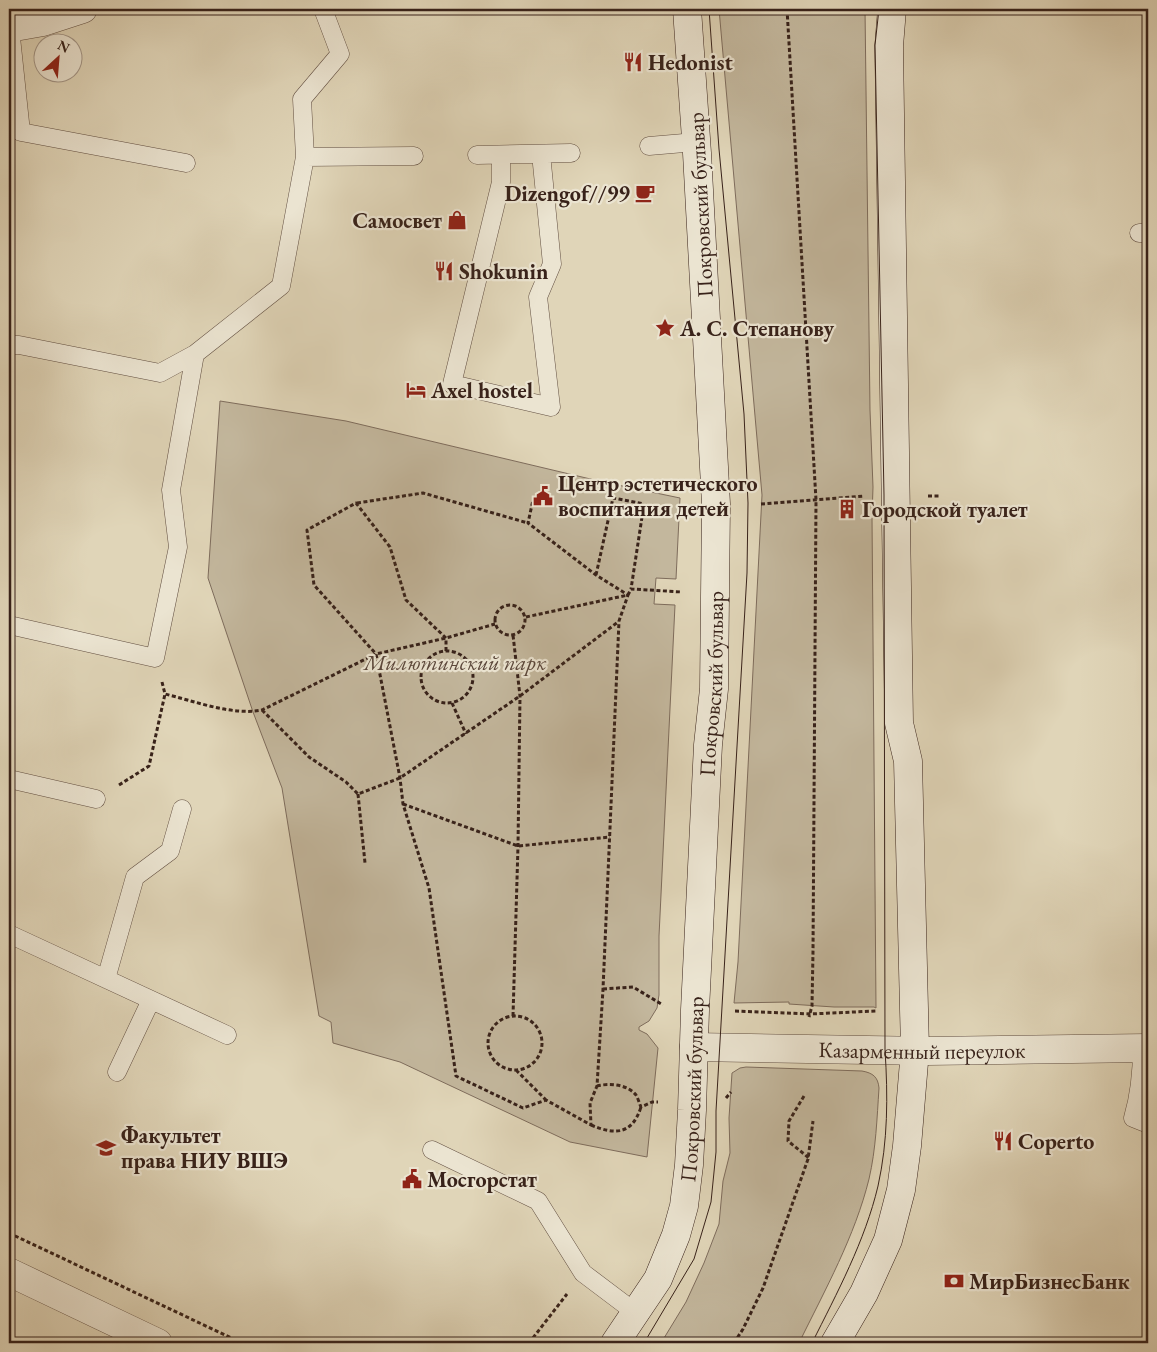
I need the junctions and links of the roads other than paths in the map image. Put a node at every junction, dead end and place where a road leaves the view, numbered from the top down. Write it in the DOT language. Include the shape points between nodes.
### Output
graph roads {
  1 [pos="323,9"];
  2 [pos="687,9"];
  3 [pos="892,9"];
  4 [pos="78,10"];
  5 [pos="9,28"];
  6 [pos="15,133"];
  7 [pos="696,142"];
  8 [pos="649,146"];
  9 [pos="571,153"];
  10 [pos="501,154"];
  11 [pos="541,154"];
  12 [pos="477,155"];
  13 [pos="414,156"];
  14 [pos="305,158"];
  15 [pos="186,164"];
  16 [pos="9,345"];
  17 [pos="195,354"];
  18 [pos="9,625"];
  19 [pos="9,779"];
  20 [pos="96,799"];
  21 [pos="182,809"];
  22 [pos="9,934"];
  23 [pos="106,979"];
  24 [pos="150,1000"];
  25 [pos="227,1035"];
  26 [pos="694,1047"];
  27 [pos="1145,1048"];
  28 [pos="914,1050"];
  29 [pos="117,1072"];
  30 [pos="1148,1124"];
  31 [pos="432,1150"];
  32 [pos="9,1272"];
  33 [pos="636,1313"];
  34 [pos="158,1343"];
  35 [pos="615,1343"];
  36 [pos="835,1343"];
  1 -- 14 [label="lane" via="340,54 302,98"];
  2 -- 7 [label="main road, Покровский бульвар"];
  3 -- 28 [label="main road" via="888,46 899,722 908,761"];
  4 -- 5 [label="main road" via="43,22"];
  5 -- 6 [label="lane"];
  6 -- 15 [label="lane"];
  7 -- 8 [label="lane"];
  7 -- 26 [label="main road, Покровский бульвар" via="716,504 714,689 708,745"];
  9 -- 11 [label="lane"];
  10 -- 11 [label="lane"];
  10 -- 11 [label="lane" via="501,182 452,384 551,407 538,297 552,264"];
  10 -- 12 [label="lane"];
  13 -- 14 [label="lane"];
  14 -- 17 [label="lane" via="281,286"];
  16 -- 17 [label="lane" via="160,373"];
  17 -- 18 [label="lane" via="171,490 178,547 155,658"];
  19 -- 20 [label="lane"];
  21 -- 23 [label="lane" via="170,851 135,877"];
  22 -- 23 [label="lane"];
  23 -- 24 [label="lane"];
  24 -- 25 [label="lane"];
  24 -- 29 [label="lane"];
  26 -- 28 [label="main road, Казарменный переулок"];
  26 -- 33 [label="main road, Покровский бульвар" via="684,1206 658,1279"];
  27 -- 28 [label="main road, Казарменный переулок"];
  27 -- 30 [label="lane" via="1140,1092 1133,1118"];
  28 -- 36 [label="main road" via="907,1146 895,1217 864,1293"];
  31 -- 33 [label="lane" via="538,1201 583,1274"];
  32 -- 34 [label="main road"];
  33 -- 35 [label="main road, Покровский бульвар"];
}
